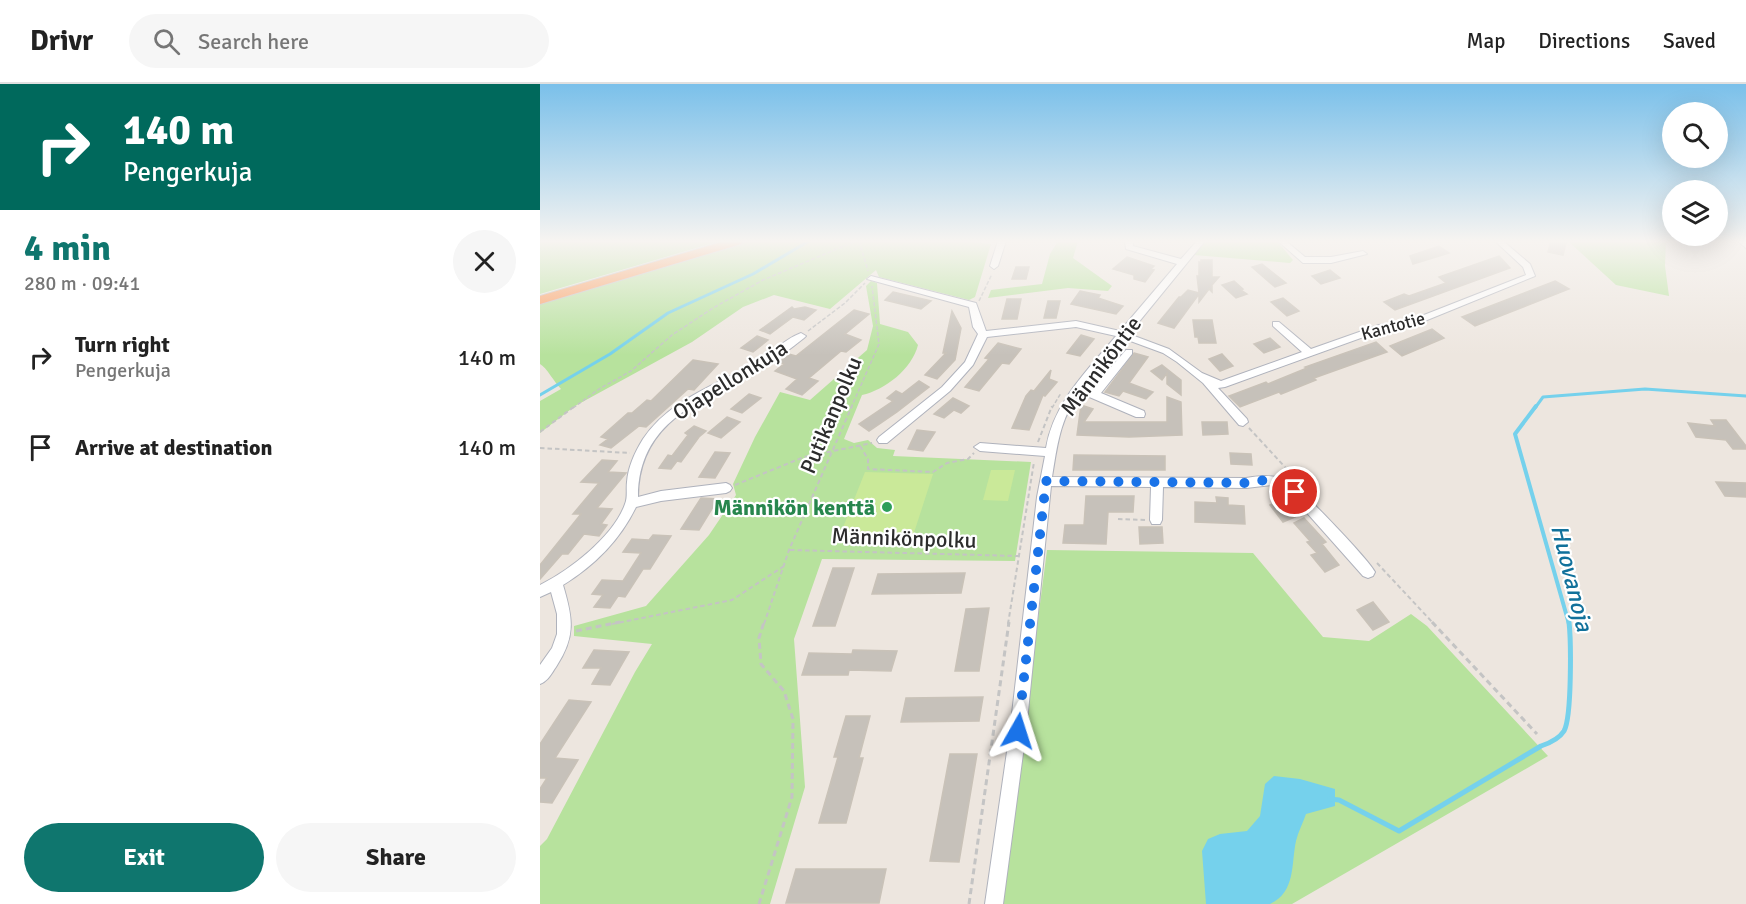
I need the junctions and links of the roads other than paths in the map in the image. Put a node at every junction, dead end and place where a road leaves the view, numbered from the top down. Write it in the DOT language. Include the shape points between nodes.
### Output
graph roads {
  1 [pos="609,279"];
  2 [pos="872,279"];
  3 [pos="1170,279"];
  4 [pos="1526,279"];
  5 [pos="540,300"];
  6 [pos="1276,324"];
  7 [pos="983,334"];
  8 [pos="1122,335"];
  9 [pos="801,336"];
  10 [pos="1129,352"];
  11 [pos="1309,353"];
  12 [pos="1208,383"];
  13 [pos="1079,388"];
  14 [pos="1094,394"];
  15 [pos="1140,414"];
  16 [pos="1244,422"];
  17 [pos="884,440"];
  18 [pos="980,447"];
  19 [pos="1050,452"];
  20 [pos="1046,481"];
  21 [pos="1157,482"];
  22 [pos="726,488"];
  23 [pos="631,504"];
  24 [pos="1156,520"];
  25 [pos="1368,572"];
  26 [pos="556,584"];
  27 [pos="540,591"];
  28 [pos="540,677"];
  29 [pos="994,904"];
  1 -- 5 [label="highway"];
  2 -- 7 [label="street" via="973,305"];
  3 -- 8 [label="street, Männiköntie"];
  4 -- 11 [label="street, Kantotie" via="1407,325 1382,327"];
  6 -- 11 [label="street"];
  7 -- 8 [label="street" via="1076,324"];
  7 -- 17 [label="street" via="969,363 946,389"];
  8 -- 12 [label="street" via="1166,350"];
  8 -- 13 [label="street, Männiköntie"];
  9 -- 23 [label="street, Ojapellonkuja" via="772,357 714,386 664,422 641,452 632,479"];
  10 -- 14 [label="street"];
  11 -- 12 [label="street, Kantotie" via="1221,385"];
  12 -- 16 [label="street"];
  13 -- 14 [label="street"];
  13 -- 19 [label="street, Männiköntie" via="1061,413"];
  14 -- 15 [label="street"];
  18 -- 19 [label="street"];
  19 -- 20 [label="street, Männiköntie"];
  20 -- 21 [label="street"];
  20 -- 29 [label="street, Männiköntie"];
  21 -- 24 [label="street"];
  21 -- 25 [label="street" via="1246,483 1272,479 1285,483"];
  22 -- 23 [label="street"];
  23 -- 26 [label="street, Ojapellonkuja" via="603,545"];
  26 -- 27 [label="street, Ojapellonkuja"];
  26 -- 28 [label="street" via="566,633"];
}
